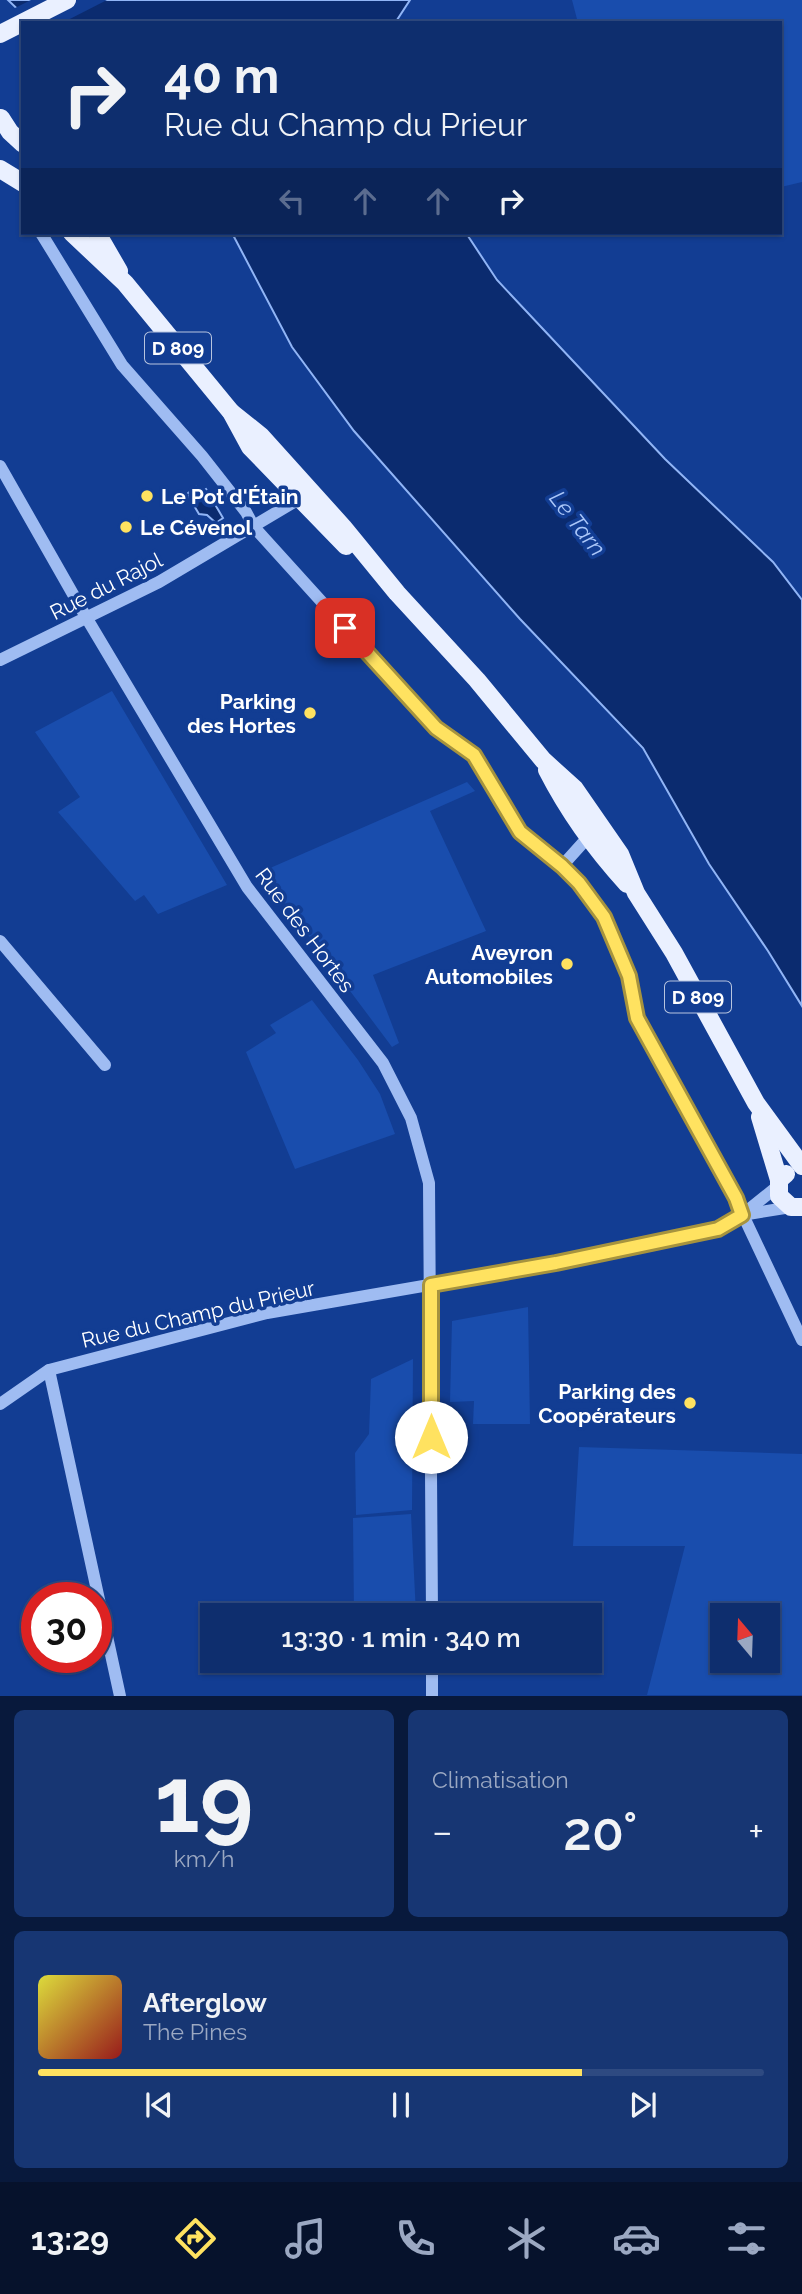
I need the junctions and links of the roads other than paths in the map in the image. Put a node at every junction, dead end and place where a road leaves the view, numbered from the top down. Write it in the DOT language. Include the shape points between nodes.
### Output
graph roads {
  1 [pos="67,0"];
  2 [pos="25,21"];
  3 [pos="21,23"];
  4 [pos="1,33"];
  5 [pos="0,114"];
  6 [pos="21,142"];
  7 [pos="0,169"];
  8 [pos="21,182"];
  9 [pos="42,235"];
  10 [pos="74,235"];
  11 [pos="98,235"];
  12 [pos="125,283"];
  13 [pos="230,412"];
  14 [pos="0,466"];
  15 [pos="299,499"];
  16 [pos="254,527"];
  17 [pos="397,593"];
  18 [pos="86,618"];
  19 [pos="0,660"];
  20 [pos="543,760"];
  21 [pos="589,836"];
  22 [pos="562,866"];
  23 [pos="636,893"];
  24 [pos="0,941"];
  25 [pos="105,1065"];
  26 [pos="756,1104"];
  27 [pos="802,1168"];
  28 [pos="779,1183"];
  29 [pos="798,1211"];
  30 [pos="742,1215"];
  31 [pos="431,1285"];
  32 [pos="802,1340"];
  33 [pos="50,1370"];
  34 [pos="0,1404"];
  35 [pos="432,1603"];
  36 [pos="432,1673"];
  37 [pos="120,1696"];
  38 [pos="432,1696"];
  1 -- 2 [label="main road"];
  3 -- 4 [label="main road"];
  5 -- 6 [label="main road"];
  7 -- 8 [label="main road"];
  9 -- 16 [label="street" via="122,365 202,456"];
  10 -- 12 [label="main road, D 809"];
  11 -- 12 [label="main road, D 809"];
  12 -- 13 [label="main road, D 809"];
  13 -- 15 [label="main road, D 809" via="250,447"];
  13 -- 17 [label="main road, D 809" via="261,436"];
  14 -- 18 [label="street, Rue des Hortes"];
  15 -- 16 [label="street, Rue du Rajol"];
  15 -- 17 [label="main road, D 809"];
  16 -- 18 [label="street, Rue du Rajol"];
  16 -- 22 [label="street" via="436,728 474,755 520,832"];
  17 -- 20 [label="main road, D 809"];
  18 -- 19 [label="street, Rue du Rajol"];
  18 -- 31 [label="street, Rue des Hortes" via="247,887 383,1063 411,1118 429,1183"];
  20 -- 21 [label="main road, D 809" via="561,798"];
  20 -- 23 [label="main road, D 809" via="575,789 620,854"];
  21 -- 22 [label="street"];
  21 -- 23 [label="main road, D 809"];
  22 -- 30 [label="street" via="604,917 629,976 637,1018"];
  23 -- 26 [label="main road, D 809"];
  24 -- 25 [label="street"];
  26 -- 27 [label="main road, D 809"];
  26 -- 28 [label="main road, D 809"];
  27 -- 28 [label="main road" via="789,1171"];
  28 -- 29 [label="main road" via="782,1201"];
  28 -- 30 [label="street, Rue du Champ du Prieur"];
  29 -- 30 [label="street, Rue du Champ du Prieur"];
  30 -- 31 [label="street, Rue du Champ du Prieur" via="718,1229"];
  30 -- 32 [label="street"];
  31 -- 33 [label="street, Rue du Champ du Prieur" via="267,1313"];
  31 -- 35 [label="street, Rue des Hortes"];
  33 -- 34 [label="street, Rue du Champ du Prieur"];
  33 -- 37 [label="street"];
  36 -- 38 [label="street"];
}
